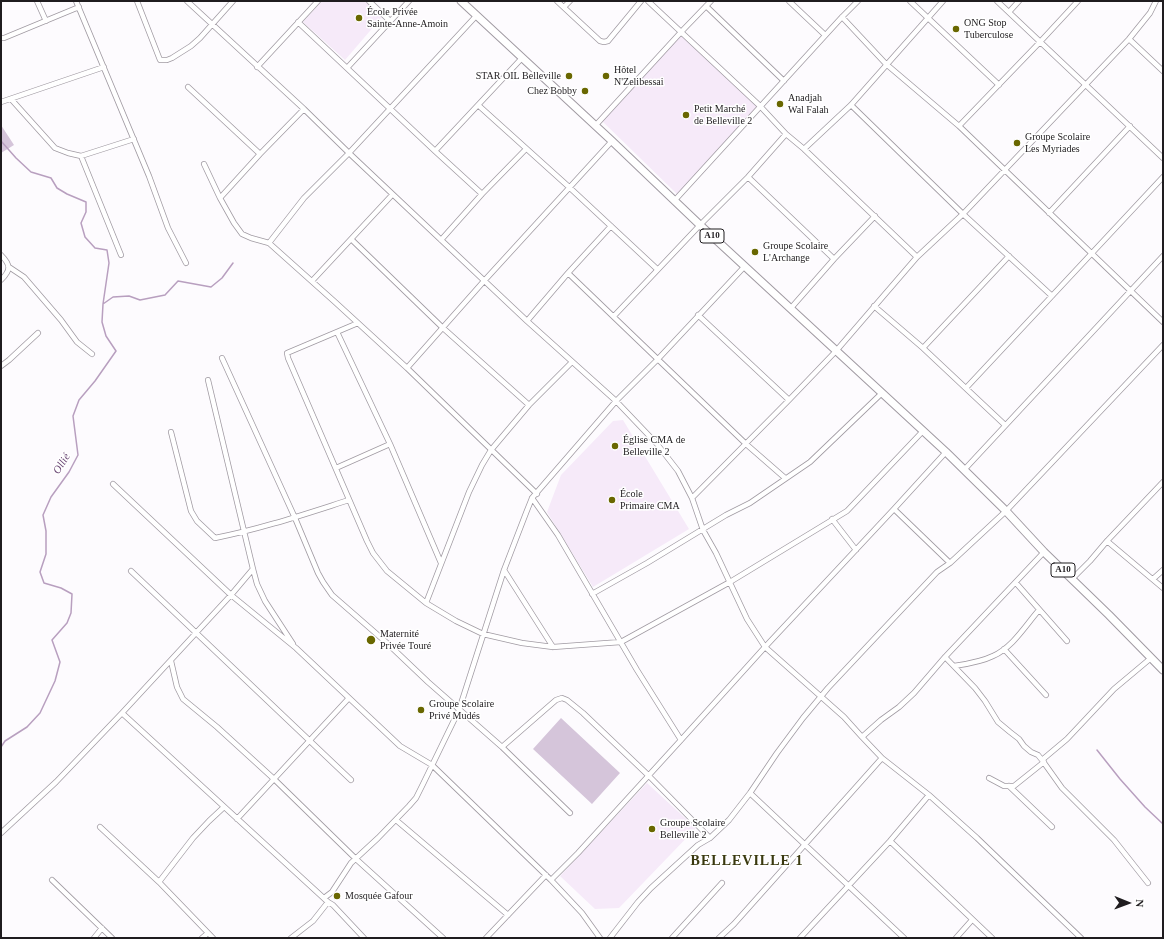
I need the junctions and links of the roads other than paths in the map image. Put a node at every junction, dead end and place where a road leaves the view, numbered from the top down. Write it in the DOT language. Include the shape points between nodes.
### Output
graph roads {
  1 [pos="37,1"];
  2 [pos="76,1"];
  3 [pos="137,1"];
  4 [pos="187,1"];
  5 [pos="233,1"];
  6 [pos="318,1"];
  7 [pos="369,1"];
  8 [pos="409,1"];
  9 [pos="461,1"];
  10 [pos="557,1"];
  11 [pos="570,1"];
  12 [pos="641,1"];
  13 [pos="648,1"];
  14 [pos="711,1"];
  15 [pos="789,1"];
  16 [pos="858,1"];
  17 [pos="910,1"];
  18 [pos="943,1"];
  19 [pos="997,1"];
  20 [pos="1019,1"];
  21 [pos="1078,1"];
  22 [pos="1156,1"];
  23 [pos="706,6"];
  24 [pos="79,7"];
  25 [pos="564,7"];
  26 [pos="1009,12"];
  27 [pos="477,15"];
  28 [pos="842,17"];
  29 [pos="928,18"];
  30 [pos="46,21"];
  31 [pos="390,21"];
  32 [pos="298,22"];
  33 [pos="211,24"];
  34 [pos="682,31"];
  35 [pos="825,35"];
  36 [pos="1,38"];
  37 [pos="1129,39"];
  38 [pos="1040,42"];
  39 [pos="522,58"];
  40 [pos="886,64"];
  41 [pos="104,67"];
  42 [pos="257,67"];
  43 [pos="346,68"];
  44 [pos="1163,71"];
  45 [pos="784,81"];
  46 [pos="999,85"];
  47 [pos="1086,85"];
  48 [pos="188,87"];
  49 [pos="11,99"];
  50 [pos="1,102"];
  51 [pos="478,105"];
  52 [pos="851,105"];
  53 [pos="760,106"];
  54 [pos="304,109"];
  55 [pos="390,109"];
  56 [pos="595,126"];
  57 [pos="959,126"];
  58 [pos="1130,126"];
  59 [pos="786,134"];
  60 [pos="134,139"];
  61 [pos="612,141"];
  62 [pos="526,148"];
  63 [pos="804,149"];
  64 [pos="435,151"];
  65 [pos="348,153"];
  66 [pos="260,154"];
  67 [pos="81,156"];
  68 [pos="1163,158"];
  69 [pos="204,164"];
  70 [pos="1005,170"];
  71 [pos="748,177"];
  72 [pos="1163,177"];
  73 [pos="570,187"];
  74 [pos="392,194"];
  75 [pos="482,194"];
  76 [pos="220,198"];
  77 [pos="675,200"];
  78 [pos="1049,213"];
  79 [pos="963,214"];
  80 [pos="875,216"];
  81 [pos="700,225"];
  82 [pos="611,226"];
  83 [pos="351,239"];
  84 [pos="441,240"];
  85 [pos="269,243"];
  86 [pos="1092,253"];
  87 [pos="1,254"];
  88 [pos="121,255"];
  89 [pos="1009,256"];
  90 [pos="1163,256"];
  91 [pos="918,258"];
  92 [pos="834,259"];
  93 [pos="186,263"];
  94 [pos="745,266"];
  95 [pos="9,267"];
  96 [pos="657,269"];
  97 [pos="568,272"];
  98 [pos="1,280"];
  99 [pos="312,281"];
  100 [pos="484,281"];
  101 [pos="1131,290"];
  102 [pos="1052,296"];
  103 [pos="874,306"];
  104 [pos="790,308"];
  105 [pos="698,315"];
  106 [pos="614,316"];
  107 [pos="527,321"];
  108 [pos="1163,322"];
  109 [pos="358,323"];
  110 [pos="444,328"];
  111 [pos="337,332"];
  112 [pos="38,333"];
  113 [pos="1163,345"];
  114 [pos="923,348"];
  115 [pos="836,351"];
  116 [pos="92,354"];
  117 [pos="222,358"];
  118 [pos="658,359"];
  119 [pos="572,362"];
  120 [pos="1,366"];
  121 [pos="407,368"];
  122 [pos="208,380"];
  123 [pos="966,388"];
  124 [pos="882,393"];
  125 [pos="789,400"];
  126 [pos="616,401"];
  127 [pos="529,405"];
  128 [pos="1005,425"];
  129 [pos="171,432"];
  130 [pos="923,432"];
  131 [pos="390,444"];
  132 [pos="746,444"];
  133 [pos="490,450"];
  134 [pos="946,452"];
  135 [pos="336,468"];
  136 [pos="964,470"];
  137 [pos="785,478"];
  138 [pos="1163,482"];
  139 [pos="113,484"];
  140 [pos="537,494"];
  141 [pos="532,498"];
  142 [pos="692,498"];
  143 [pos="349,500"];
  144 [pos="894,509"];
  145 [pos="1006,511"];
  146 [pos="295,518"];
  147 [pos="832,519"];
  148 [pos="703,530"];
  149 [pos="244,532"];
  150 [pos="1107,541"];
  151 [pos="856,550"];
  152 [pos="1044,552"];
  153 [pos="441,563"];
  154 [pos="950,563"];
  155 [pos="252,570"];
  156 [pos="504,570"];
  157 [pos="1163,570"];
  158 [pos="131,571"];
  159 [pos="1072,579"];
  160 [pos="1153,579"];
  161 [pos="730,582"];
  162 [pos="1016,583"];
  163 [pos="1163,588"];
  164 [pos="592,594"];
  165 [pos="231,595"];
  166 [pos="426,603"];
  167 [pos="1039,610"];
  168 [pos="196,632"];
  169 [pos="483,634"];
  170 [pos="1068,641"];
  171 [pos="621,642"];
  172 [pos="553,647"];
  173 [pos="765,647"];
  174 [pos="296,648"];
  175 [pos="1004,649"];
  176 [pos="945,657"];
  177 [pos="1151,658"];
  178 [pos="171,661"];
  179 [pos="954,666"];
  180 [pos="1163,670"];
  181 [pos="1046,695"];
  182 [pos="821,696"];
  183 [pos="349,698"];
  184 [pos="459,710"];
  185 [pos="122,713"];
  186 [pos="862,737"];
  187 [pos="682,740"];
  188 [pos="309,741"];
  189 [pos="502,747"];
  190 [pos="882,758"];
  191 [pos="1043,761"];
  192 [pos="432,765"];
  193 [pos="648,775"];
  194 [pos="989,778"];
  195 [pos="274,779"];
  196 [pos="351,780"];
  197 [pos="1009,786"];
  198 [pos="750,793"];
  199 [pos="929,795"];
  200 [pos="224,807"];
  201 [pos="570,813"];
  202 [pos="237,819"];
  203 [pos="396,820"];
  204 [pos="100,827"];
  205 [pos="1052,827"];
  206 [pos="1,833"];
  207 [pos="710,838"];
  208 [pos="890,841"];
  209 [pos="805,844"];
  210 [pos="356,859"];
  211 [pos="546,875"];
  212 [pos="52,880"];
  213 [pos="551,880"];
  214 [pos="159,882"];
  215 [pos="722,883"];
  216 [pos="1148,883"];
  217 [pos="849,886"];
  218 [pos="326,900"];
  219 [pos="508,916"];
  220 [pos="972,920"];
  221 [pos="102,928"];
  222 [pos="356,931"];
  223 [pos="208,933"];
  224 [pos="94,938"];
  225 [pos="112,938"];
  226 [pos="202,938"];
  227 [pos="213,938"];
  228 [pos="291,938"];
  229 [pos="356,938"];
  230 [pos="364,938"];
  231 [pos="443,938"];
  232 [pos="486,938"];
  233 [pos="600,938"];
  234 [pos="610,938"];
  235 [pos="672,938"];
  236 [pos="720,938"];
  237 [pos="800,938"];
  238 [pos="904,938"];
  239 [pos="956,938"];
  240 [pos="992,938"];
  241 [pos="1081,938"];
  1 -- 30 [label="street"];
  2 -- 24 [label="street"];
  3 -- 33 [label="street" via="160,60 172,58 191,46"];
  4 -- 33 [label="street"];
  5 -- 33 [label="street"];
  6 -- 32 [label="street"];
  7 -- 31 [label="street"];
  8 -- 31 [label="street"];
  9 -- 27 [label="main road, A10"];
  10 -- 25 [label="street"];
  11 -- 25 [label="street"];
  12 -- 25 [label="street" via="608,41 604,42"];
  13 -- 34 [label="street"];
  14 -- 23 [label="street"];
  15 -- 35 [label="street"];
  16 -- 28 [label="street"];
  17 -- 29 [label="street"];
  18 -- 29 [label="street"];
  19 -- 26 [label="street"];
  20 -- 26 [label="street"];
  21 -- 38 [label="street"];
  22 -- 37 [label="street" via="1150,13"];
  23 -- 34 [label="street"];
  23 -- 45 [label="street"];
  24 -- 30 [label="street"];
  24 -- 41 [label="street"];
  26 -- 38 [label="street"];
  27 -- 39 [label="main road, A10"];
  27 -- 55 [label="street"];
  28 -- 35 [label="street"];
  28 -- 40 [label="street"];
  29 -- 40 [label="street"];
  29 -- 46 [label="street"];
  30 -- 36 [label="street"];
  31 -- 43 [label="street"];
  32 -- 42 [label="street"];
  32 -- 43 [label="street"];
  33 -- 42 [label="street"];
  34 -- 53 [label="street"];
  34 -- 56 [label="street"];
  35 -- 45 [label="street"];
  37 -- 44 [label="street"];
  37 -- 47 [label="street"];
  38 -- 46 [label="street"];
  38 -- 47 [label="street"];
  39 -- 51 [label="street"];
  39 -- 56 [label="main road, A10"];
  40 -- 52 [label="street"];
  40 -- 57 [label="street"];
  41 -- 49 [label="street"];
  41 -- 60 [label="street"];
  42 -- 54 [label="street"];
  43 -- 55 [label="street"];
  45 -- 53 [label="street"];
  46 -- 57 [label="street"];
  47 -- 58 [label="street"];
  47 -- 70 [label="street"];
  48 -- 66 [label="street"];
  49 -- 50 [label="street"];
  49 -- 67 [label="street" via="55,148"];
  51 -- 62 [label="street"];
  51 -- 64 [label="street"];
  52 -- 63 [label="street"];
  52 -- 79 [label="street"];
  53 -- 59 [label="street"];
  53 -- 77 [label="street"];
  54 -- 65 [label="street"];
  54 -- 66 [label="street"];
  55 -- 64 [label="street"];
  55 -- 65 [label="street"];
  56 -- 61 [label="main road, A10"];
  57 -- 70 [label="street"];
  58 -- 68 [label="street"];
  58 -- 78 [label="street"];
  59 -- 63 [label="street"];
  59 -- 71 [label="street"];
  60 -- 67 [label="street"];
  60 -- 93 [label="street" via="168,228"];
  61 -- 73 [label="street"];
  61 -- 77 [label="main road, A10"];
  62 -- 73 [label="street"];
  62 -- 75 [label="street"];
  63 -- 80 [label="street"];
  64 -- 75 [label="street"];
  65 -- 74 [label="street"];
  65 -- 85 [label="street" via="304,198"];
  66 -- 76 [label="street"];
  67 -- 88 [label="street"];
  69 -- 76 [label="street"];
  70 -- 78 [label="street"];
  70 -- 79 [label="street"];
  71 -- 81 [label="street"];
  71 -- 92 [label="street"];
  72 -- 86 [label="street"];
  73 -- 82 [label="street"];
  73 -- 100 [label="street"];
  74 -- 83 [label="street"];
  74 -- 84 [label="street"];
  75 -- 84 [label="street"];
  76 -- 85 [label="street" via="242,234"];
  77 -- 81 [label="main road, A10"];
  78 -- 86 [label="street"];
  79 -- 89 [label="street"];
  79 -- 91 [label="street"];
  80 -- 91 [label="street"];
  80 -- 92 [label="street"];
  81 -- 94 [label="main road, A10"];
  81 -- 96 [label="street"];
  82 -- 96 [label="street"];
  82 -- 97 [label="street"];
  83 -- 99 [label="street"];
  83 -- 110 [label="street"];
  84 -- 100 [label="street"];
  85 -- 99 [label="street"];
  86 -- 101 [label="street"];
  86 -- 102 [label="street"];
  87 -- 95 [label="street"];
  89 -- 102 [label="street"];
  89 -- 114 [label="street"];
  90 -- 101 [label="street"];
  91 -- 103 [label="street"];
  92 -- 104 [label="street"];
  94 -- 104 [label="main road, A10"];
  94 -- 105 [label="street"];
  95 -- 98 [label="street" via="8,273"];
  95 -- 116 [label="street" via="24,277 77,342"];
  96 -- 106 [label="street"];
  97 -- 106 [label="street"];
  97 -- 107 [label="street"];
  99 -- 109 [label="street"];
  100 -- 107 [label="street"];
  100 -- 110 [label="street"];
  101 -- 108 [label="street"];
  101 -- 128 [label="street"];
  102 -- 123 [label="street"];
  103 -- 114 [label="street"];
  103 -- 115 [label="street"];
  104 -- 115 [label="main road, A10"];
  105 -- 118 [label="street"];
  105 -- 125 [label="street"];
  106 -- 118 [label="street"];
  107 -- 119 [label="street"];
  109 -- 111 [label="street"];
  109 -- 121 [label="street"];
  110 -- 121 [label="street"];
  110 -- 127 [label="street"];
  111 -- 131 [label="street"];
  111 -- 135 [label="street" via="287,353"];
  112 -- 120 [label="street"];
  113 -- 145 [label="street"];
  114 -- 123 [label="street"];
  115 -- 124 [label="main road, A10"];
  115 -- 125 [label="street"];
  117 -- 146 [label="street"];
  118 -- 126 [label="street"];
  118 -- 132 [label="street"];
  119 -- 126 [label="street"];
  119 -- 127 [label="street"];
  121 -- 133 [label="street"];
  122 -- 149 [label="street"];
  123 -- 128 [label="street"];
  124 -- 130 [label="main road, A10"];
  124 -- 137 [label="street" via="810,462"];
  125 -- 132 [label="street"];
  126 -- 140 [label="street"];
  126 -- 142 [label="street" via="657,444 678,472"];
  127 -- 133 [label="street"];
  128 -- 136 [label="street"];
  129 -- 149 [label="street" via="191,511 197,521 215,538"];
  130 -- 134 [label="main road, A10"];
  130 -- 147 [label="street" via="847,511"];
  131 -- 135 [label="street"];
  131 -- 153 [label="street"];
  132 -- 137 [label="street"];
  132 -- 142 [label="street"];
  133 -- 140 [label="street"];
  133 -- 153 [label="street" via="469,492"];
  134 -- 136 [label="main road, A10"];
  134 -- 144 [label="street"];
  135 -- 143 [label="street"];
  136 -- 145 [label="main road, A10"];
  137 -- 148 [label="street" via="750,503"];
  138 -- 150 [label="street"];
  139 -- 165 [label="street"];
  140 -- 141 [label="street"];
  141 -- 156 [label="street"];
  141 -- 164 [label="street" via="558,535"];
  142 -- 148 [label="street"];
  143 -- 146 [label="street"];
  143 -- 166 [label="street" via="373,553 387,571"];
  144 -- 151 [label="street"];
  144 -- 154 [label="street"];
  145 -- 152 [label="main road, A10"];
  145 -- 154 [label="street"];
  146 -- 149 [label="street"];
  146 -- 184 [label="street" via="318,573 332,595"];
  147 -- 151 [label="street"];
  147 -- 161 [label="street"];
  148 -- 161 [label="street"];
  148 -- 164 [label="street"];
  149 -- 155 [label="street"];
  150 -- 159 [label="street"];
  150 -- 160 [label="street"];
  151 -- 173 [label="street"];
  152 -- 159 [label="main road, A10"];
  152 -- 162 [label="street"];
  153 -- 166 [label="street"];
  154 -- 182 [label="street" via="923,586"];
  155 -- 165 [label="street"];
  155 -- 174 [label="street" via="265,601"];
  156 -- 169 [label="street"];
  156 -- 172 [label="street"];
  157 -- 160 [label="street"];
  158 -- 168 [label="street"];
  159 -- 177 [label="main road, A10"];
  160 -- 163 [label="street"];
  161 -- 171 [label="street"];
  161 -- 173 [label="street" via="747,619"];
  162 -- 167 [label="street"];
  162 -- 176 [label="street"];
  164 -- 171 [label="street"];
  165 -- 168 [label="street"];
  165 -- 174 [label="street"];
  166 -- 169 [label="street"];
  167 -- 170 [label="street"];
  167 -- 175 [label="street"];
  168 -- 178 [label="street"];
  168 -- 188 [label="street"];
  169 -- 172 [label="street"];
  169 -- 184 [label="street"];
  171 -- 172 [label="street"];
  171 -- 187 [label="street"];
  173 -- 182 [label="street"];
  173 -- 187 [label="street"];
  174 -- 183 [label="street"];
  175 -- 179 [label="street" via="982,661"];
  175 -- 181 [label="street"];
  176 -- 179 [label="street"];
  176 -- 186 [label="street" via="907,700"];
  177 -- 180 [label="main road, A10"];
  177 -- 191 [label="street" via="1114,689"];
  178 -- 185 [label="street"];
  178 -- 195 [label="street" via="177,687 184,700"];
  179 -- 191 [label="street" via="975,688 998,722"];
  182 -- 186 [label="street"];
  182 -- 198 [label="street"];
  183 -- 188 [label="street"];
  183 -- 192 [label="street" via="400,746"];
  184 -- 189 [label="street"];
  184 -- 192 [label="street"];
  185 -- 200 [label="street"];
  185 -- 206 [label="street" via="56,782"];
  186 -- 190 [label="street"];
  187 -- 193 [label="street"];
  188 -- 195 [label="street"];
  188 -- 196 [label="street"];
  189 -- 193 [label="street" via="556,700 562,698 583,713"];
  189 -- 201 [label="street"];
  190 -- 199 [label="street"];
  190 -- 209 [label="street"];
  191 -- 197 [label="street" via="1014,786"];
  191 -- 216 [label="street" via="1062,788 1114,840"];
  192 -- 203 [label="street" via="416,798"];
  192 -- 211 [label="street"];
  193 -- 207 [label="street"];
  193 -- 213 [label="street"];
  194 -- 197 [label="street"];
  195 -- 202 [label="street"];
  195 -- 210 [label="street"];
  197 -- 205 [label="street"];
  198 -- 207 [label="street"];
  198 -- 209 [label="street"];
  199 -- 208 [label="street"];
  199 -- 241 [label="street"];
  200 -- 202 [label="street"];
  200 -- 214 [label="street" via="193,838"];
  202 -- 218 [label="street"];
  203 -- 210 [label="street"];
  203 -- 219 [label="street"];
  204 -- 214 [label="street"];
  207 -- 234 [label="street" via="698,845 651,888"];
  208 -- 217 [label="street"];
  208 -- 220 [label="street"];
  209 -- 217 [label="street"];
  209 -- 236 [label="street"];
  210 -- 218 [label="street"];
  210 -- 231 [label="street"];
  211 -- 213 [label="street"];
  211 -- 219 [label="street"];
  212 -- 221 [label="street"];
  213 -- 233 [label="street" via="582,913"];
  214 -- 223 [label="street"];
  215 -- 235 [label="street"];
  217 -- 237 [label="street"];
  217 -- 238 [label="street"];
  218 -- 222 [label="street"];
  218 -- 228 [label="street" via="313,921"];
  219 -- 232 [label="street"];
  220 -- 239 [label="street"];
  220 -- 240 [label="street"];
  221 -- 224 [label="street"];
  221 -- 225 [label="street"];
  222 -- 229 [label="street"];
  222 -- 230 [label="street"];
  223 -- 226 [label="street"];
  223 -- 227 [label="street"];
}
